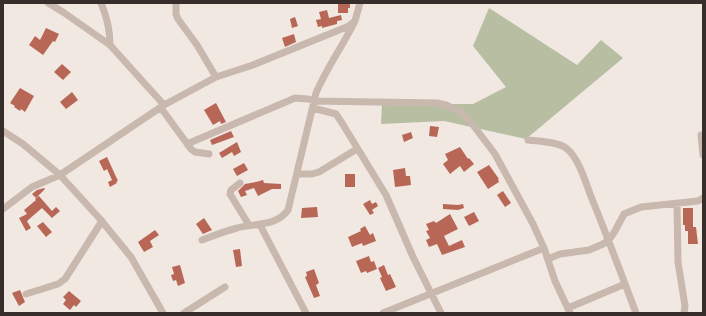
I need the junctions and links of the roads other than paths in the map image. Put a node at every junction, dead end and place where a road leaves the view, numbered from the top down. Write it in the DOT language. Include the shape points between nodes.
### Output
graph roads {
  1 [pos="48,3"];
  2 [pos="101,3"];
  3 [pos="176,3"];
  4 [pos="360,3"];
  5 [pos="355,22"];
  6 [pos="110,45"];
  7 [pos="216,77"];
  8 [pos="313,104"];
  9 [pos="162,106"];
  10 [pos="3,131"];
  11 [pos="701,135"];
  12 [pos="528,140"];
  13 [pos="187,144"];
  14 [pos="357,149"];
  15 [pos="209,154"];
  16 [pos="703,155"];
  17 [pos="296,174"];
  18 [pos="60,175"];
  19 [pos="240,183"];
  20 [pos="703,198"];
  21 [pos="677,204"];
  22 [pos="3,209"];
  23 [pos="102,221"];
  24 [pos="249,225"];
  25 [pos="260,225"];
  26 [pos="202,240"];
  27 [pos="609,240"];
  28 [pos="544,248"];
  29 [pos="548,259"];
  30 [pos="625,284"];
  31 [pos="225,287"];
  32 [pos="431,293"];
  33 [pos="26,294"];
  34 [pos="569,310"];
  35 [pos="163,313"];
  36 [pos="184,313"];
  37 [pos="306,313"];
  38 [pos="383,313"];
  39 [pos="441,313"];
  40 [pos="636,313"];
  41 [pos="684,313"];
  1 -- 6 [label="street"];
  2 -- 6 [label="street" via="108,22"];
  3 -- 7 [label="street" via="178,19"];
  4 -- 5 [label="street"];
  5 -- 7 [label="street" via="332,34"];
  5 -- 8 [label="street" via="322,78"];
  6 -- 9 [label="street"];
  7 -- 9 [label="street"];
  8 -- 13 [label="street" via="302,98 288,101"];
  8 -- 14 [label="street" via="336,114"];
  8 -- 17 [label="street"];
  8 -- 28 [label="street" via="437,103 461,112 495,154"];
  9 -- 13 [label="street"];
  9 -- 18 [label="street"];
  10 -- 18 [label="street"];
  11 -- 16 [label="street"];
  12 -- 27 [label="street" via="561,145 568,149 581,170"];
  13 -- 15 [label="street" via="192,151"];
  14 -- 17 [label="street" via="319,172"];
  14 -- 32 [label="street" via="386,195"];
  17 -- 25 [label="street" via="288,210 284,216"];
  18 -- 22 [label="street" via="32,186"];
  18 -- 23 [label="street"];
  19 -- 24 [label="street" via="230,194"];
  20 -- 21 [label="street"];
  21 -- 27 [label="street" via="647,206 626,213"];
  21 -- 41 [label="street" via="677,251"];
  23 -- 33 [label="street" via="65,279 58,284"];
  23 -- 35 [label="street" via="131,257"];
  24 -- 25 [label="street"];
  24 -- 26 [label="street"];
  25 -- 37 [label="street"];
  27 -- 29 [label="street" via="589,250 560,254"];
  27 -- 30 [label="street"];
  28 -- 29 [label="street"];
  28 -- 32 [label="street"];
  29 -- 34 [label="street"];
  30 -- 34 [label="street"];
  30 -- 40 [label="street"];
  31 -- 36 [label="street"];
  32 -- 38 [label="street"];
  32 -- 39 [label="street"];
}
